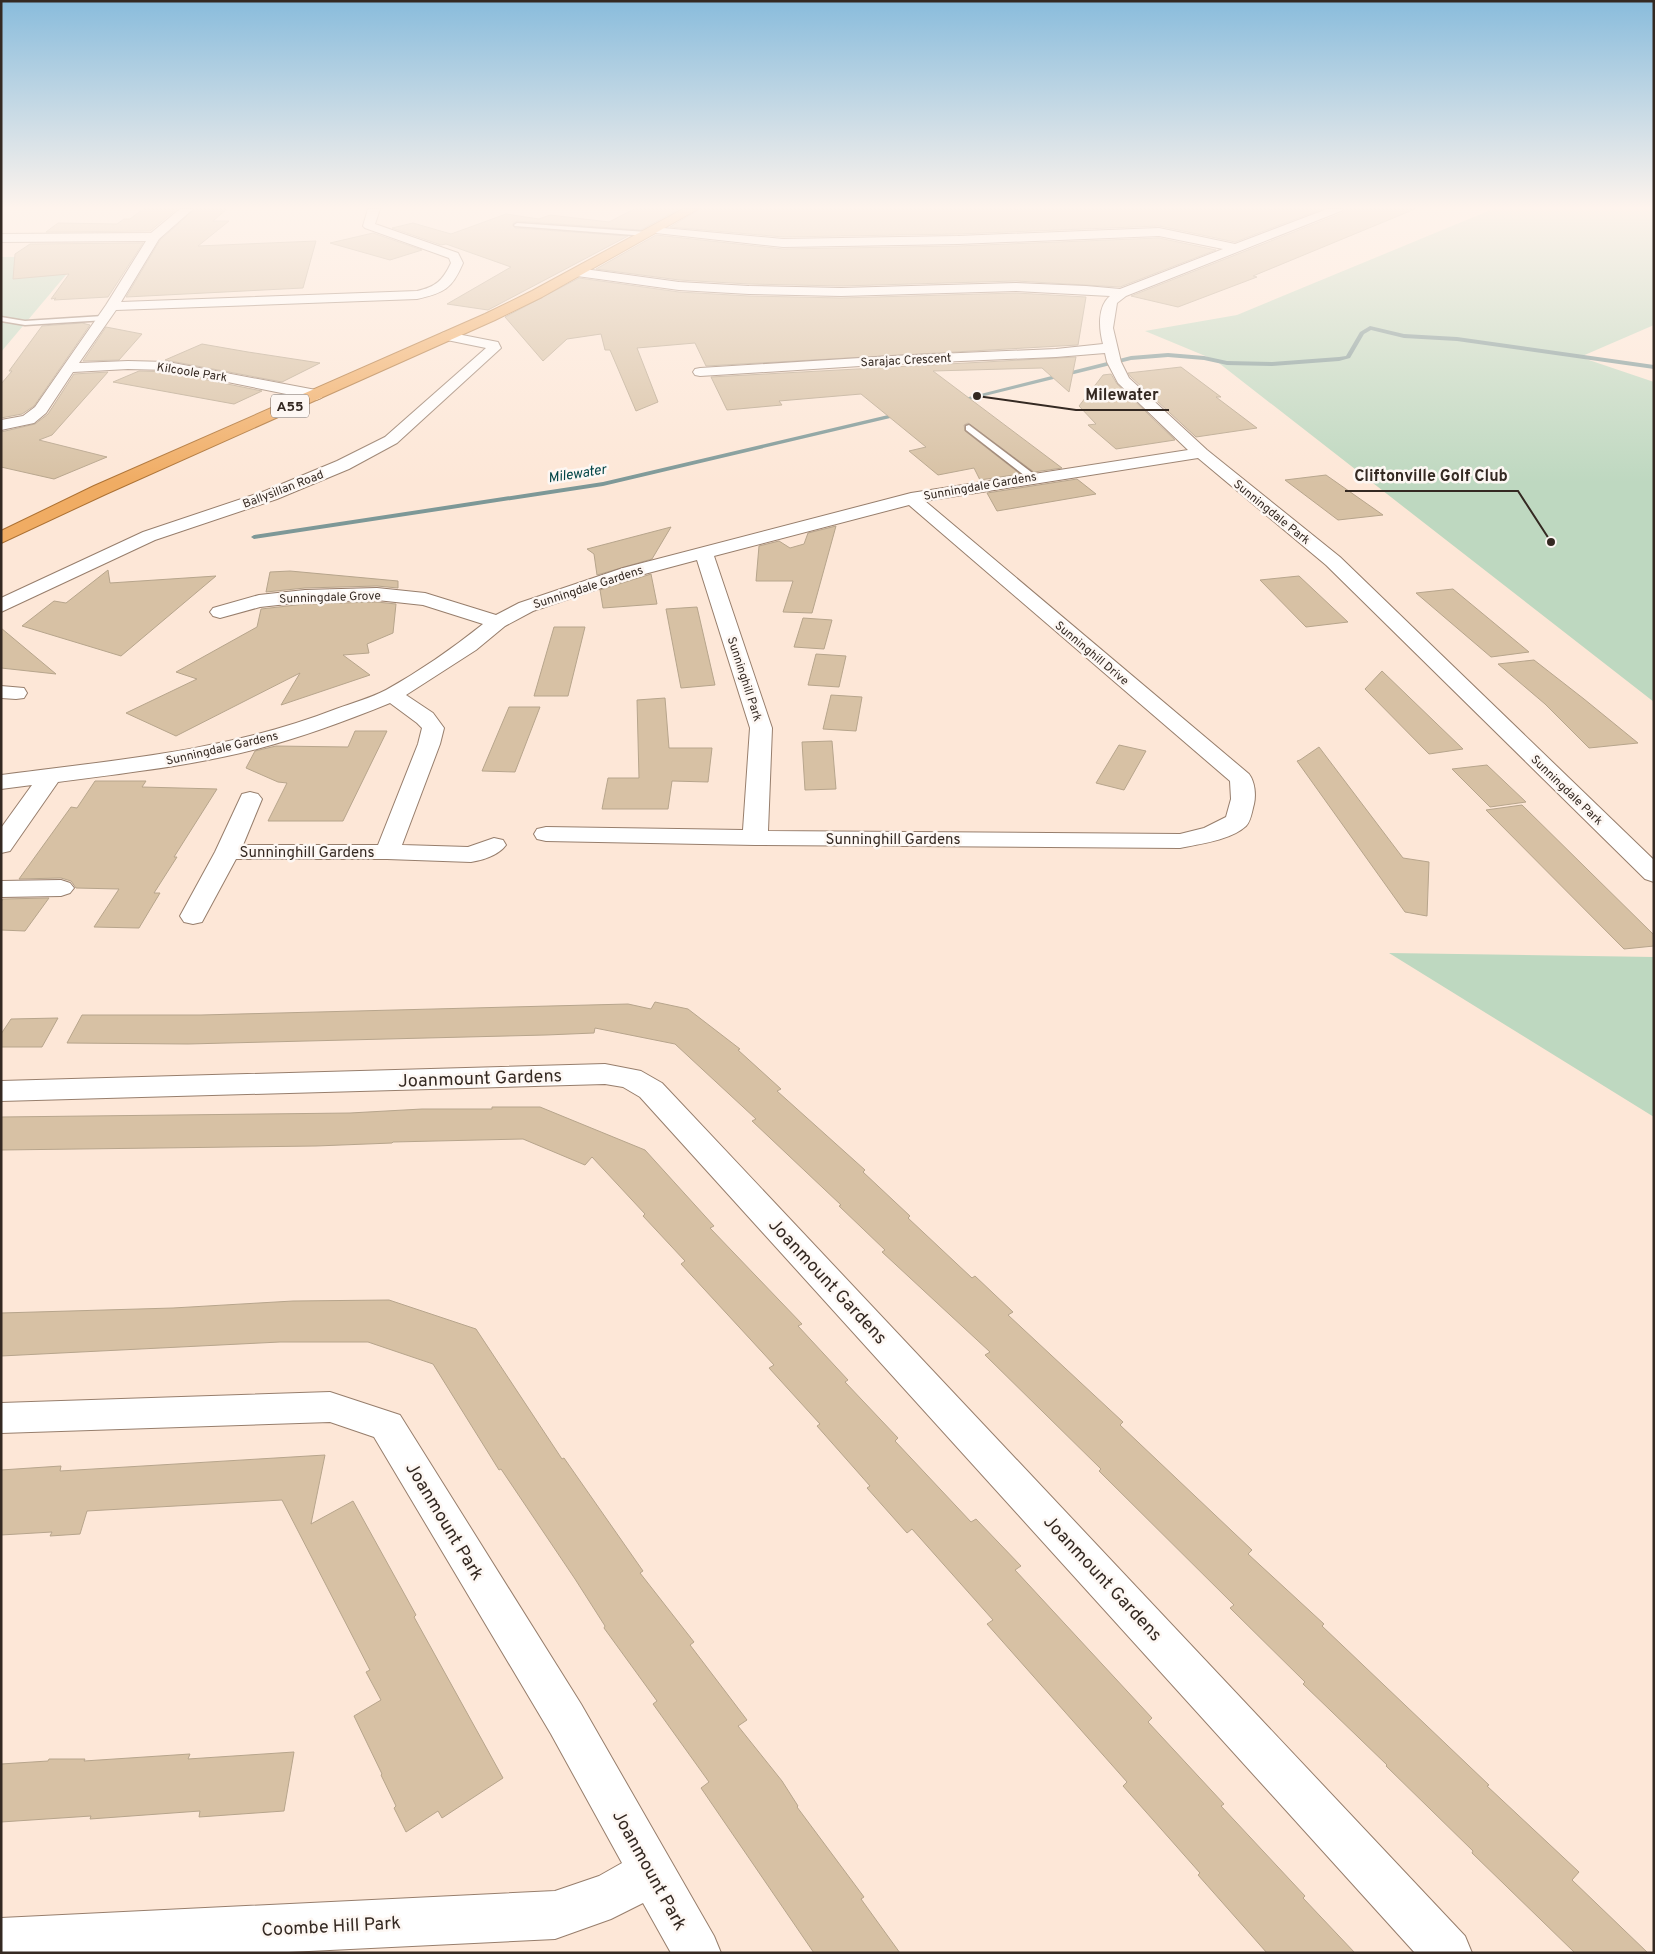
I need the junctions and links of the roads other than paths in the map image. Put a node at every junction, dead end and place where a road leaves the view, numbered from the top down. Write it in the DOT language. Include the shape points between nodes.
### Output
graph roads {
  1 [pos="116,300"];
  2 [pos="273,300"];
  3 [pos="524,300"];
  4 [pos="1113,300"];
  5 [pos="112,306"];
  6 [pos="103,318"];
  7 [pos="1,319"];
  8 [pos="447,336"];
  9 [pos="1113,356"];
  10 [pos="68,368"];
  11 [pos="700,372"];
  12 [pos="316,395"];
  13 [pos="1,425"];
  14 [pos="969,428"];
  15 [pos="1201,453"];
  16 [pos="1032,477"];
  17 [pos="911,498"];
  18 [pos="1,538"];
  19 [pos="704,554"];
  20 [pos="1,606"];
  21 [pos="220,612"];
  22 [pos="498,622"];
  23 [pos="392,695"];
  24 [pos="50,776"];
  25 [pos="1,782"];
  26 [pos="250,799"];
  27 [pos="1237,821"];
  28 [pos="546,834"];
  29 [pos="755,838"];
  30 [pos="494,845"];
  31 [pos="1,846"];
  32 [pos="227,852"];
  33 [pos="387,852"];
  34 [pos="1654,874"];
  35 [pos="61,888"];
  36 [pos="1,889"];
  37 [pos="193,916"];
  38 [pos="1,1091"];
  39 [pos="1,1418"];
  40 [pos="651,1872"];
  41 [pos="1,1942"];
  42 [pos="697,1953"];
  43 [pos="1448,1953"];
  1 -- 5 [label="street"];
  2 -- 5 [label="street"];
  3 -- 8 [label="highway, A55"];
  4 -- 9 [label="street, Sunningdale Park" via="1106,328"];
  5 -- 6 [label="street"];
  6 -- 7 [label="lane" via="25,323"];
  6 -- 10 [label="street"];
  8 -- 12 [label="highway, A55"];
  8 -- 20 [label="street, Ballysillan Road" via="493,345 494,348 390,440 343,466 271,495 149,536"];
  9 -- 11 [label="street, Sarajac Crescent"];
  9 -- 15 [label="street, Sunningdale Park" via="1123,380"];
  10 -- 12 [label="street, Kilcoole Park" via="168,366"];
  10 -- 13 [label="street" via="41,410 28,420"];
  12 -- 18 [label="highway, A55" via="100,490"];
  14 -- 16 [label="lane"];
  15 -- 16 [label="street, Sunningdale Gardens"];
  15 -- 34 [label="street, Sunningdale Park" via="1333,562"];
  16 -- 17 [label="street, Sunningdale Gardens"];
  17 -- 19 [label="street, Sunningdale Gardens"];
  17 -- 27 [label="street, Sunninghill Drive" via="1241,779 1243,800"];
  19 -- 22 [label="street, Sunningdale Gardens" via="630,572 557,596"];
  19 -- 29 [label="street, Sunninghill Park" via="761,728"];
  21 -- 22 [label="street, Sunningdale Grove" via="258,601 377,594 425,599"];
  22 -- 23 [label="street, Sunningdale Gardens" via="468,646"];
  23 -- 24 [label="street, Sunningdale Gardens" via="323,722 251,744 178,759"];
  23 -- 33 [label="street, Sunninghill Gardens" via="425,718 433,728"];
  24 -- 25 [label="street, Sunningdale Gardens"];
  24 -- 31 [label="street"];
  26 -- 32 [label="street, Sunninghill Gardens"];
  27 -- 29 [label="street, Sunninghill Gardens" via="1212,834 1180,841"];
  28 -- 29 [label="street, Sunninghill Gardens"];
  30 -- 33 [label="street, Sunninghill Gardens" via="471,855"];
  32 -- 33 [label="street, Sunninghill Gardens"];
  32 -- 37 [label="street, Sunninghill Gardens"];
  35 -- 36 [label="street"];
  38 -- 43 [label="street, Joanmount Gardens" via="605,1074 631,1078 652,1090"];
  39 -- 40 [label="street, Joanmount Park" via="330,1407 387,1426 566,1719"];
  40 -- 41 [label="street, Coombe Hill Park" via="611,1896 555,1914"];
  40 -- 42 [label="street, Joanmount Park"];
}
